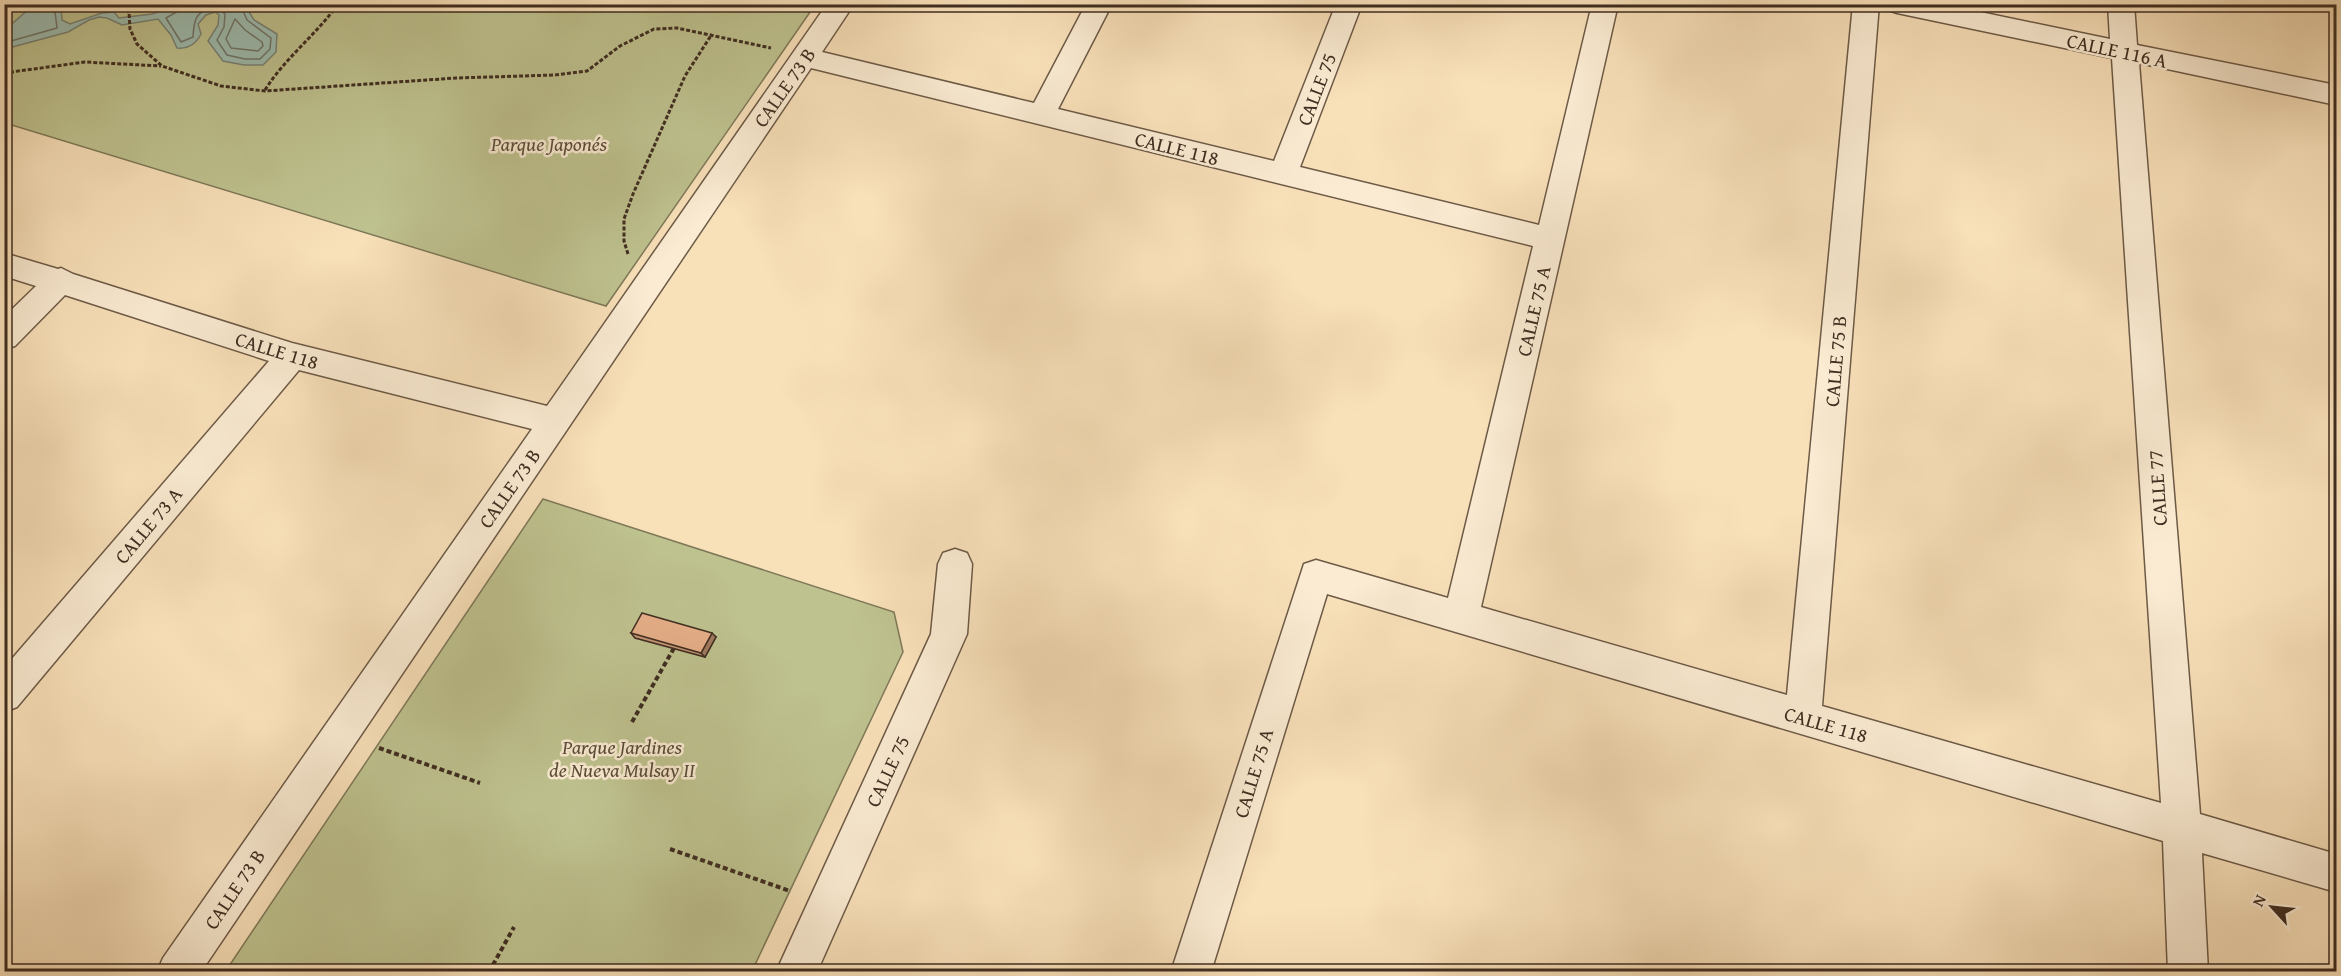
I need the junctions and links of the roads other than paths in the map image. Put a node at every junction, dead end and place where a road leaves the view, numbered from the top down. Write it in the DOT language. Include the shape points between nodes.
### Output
graph roads {
  1 [pos="841,4"];
  2 [pos="1099,4"];
  3 [pos="1349,4"];
  4 [pos="1605,4"];
  5 [pos="1866,4"];
  6 [pos="1897,4"];
  7 [pos="2121,4"];
  8 [pos="2124,51"];
  9 [pos="790,53"];
  10 [pos="2337,95"];
  11 [pos="1041,115"];
  12 [pos="1283,174"];
  13 [pos="1550,239"];
  14 [pos="4,264"];
  15 [pos="61,280"];
  16 [pos="4,337"];
  17 [pos="292,356"];
  18 [pos="554,422"];
  19 [pos="955,564"];
  20 [pos="1316,575"];
  21 [pos="1461,617"];
  22 [pos="4,695"];
  23 [pos="1803,718"];
  24 [pos="2182,828"];
  25 [pos="2337,873"];
  26 [pos="177,972"];
  27 [pos="795,972"];
  28 [pos="1191,972"];
  29 [pos="2188,972"];
  1 -- 9 [label="street, CALLE 73 B"];
  2 -- 11 [label="street"];
  3 -- 12 [label="street, CALLE 75"];
  4 -- 13 [label="street, CALLE 75 A"];
  5 -- 23 [label="street, CALLE 75 B"];
  6 -- 8 [label="street, CALLE 116 A"];
  7 -- 8 [label="street, CALLE 77"];
  8 -- 10 [label="street, CALLE 116 A"];
  8 -- 24 [label="street, CALLE 77"];
  9 -- 11 [label="street, CALLE 118"];
  9 -- 18 [label="street, CALLE 73 B"];
  11 -- 12 [label="street, CALLE 118"];
  12 -- 13 [label="street, CALLE 118"];
  13 -- 21 [label="street, CALLE 75 A"];
  14 -- 15 [label="street, CALLE 118"];
  15 -- 16 [label="street"];
  15 -- 17 [label="street, CALLE 118"];
  17 -- 18 [label="street, CALLE 118"];
  17 -- 22 [label="street, CALLE 73 A"];
  18 -- 26 [label="street, CALLE 73 B"];
  19 -- 27 [label="street, CALLE 75" via="949,634"];
  20 -- 21 [label="street, CALLE 118"];
  20 -- 28 [label="street, CALLE 75 A"];
  21 -- 23 [label="street, CALLE 118"];
  23 -- 24 [label="street, CALLE 118"];
  24 -- 25 [label="street, CALLE 118"];
  24 -- 29 [label="street, CALLE 77"];
}
